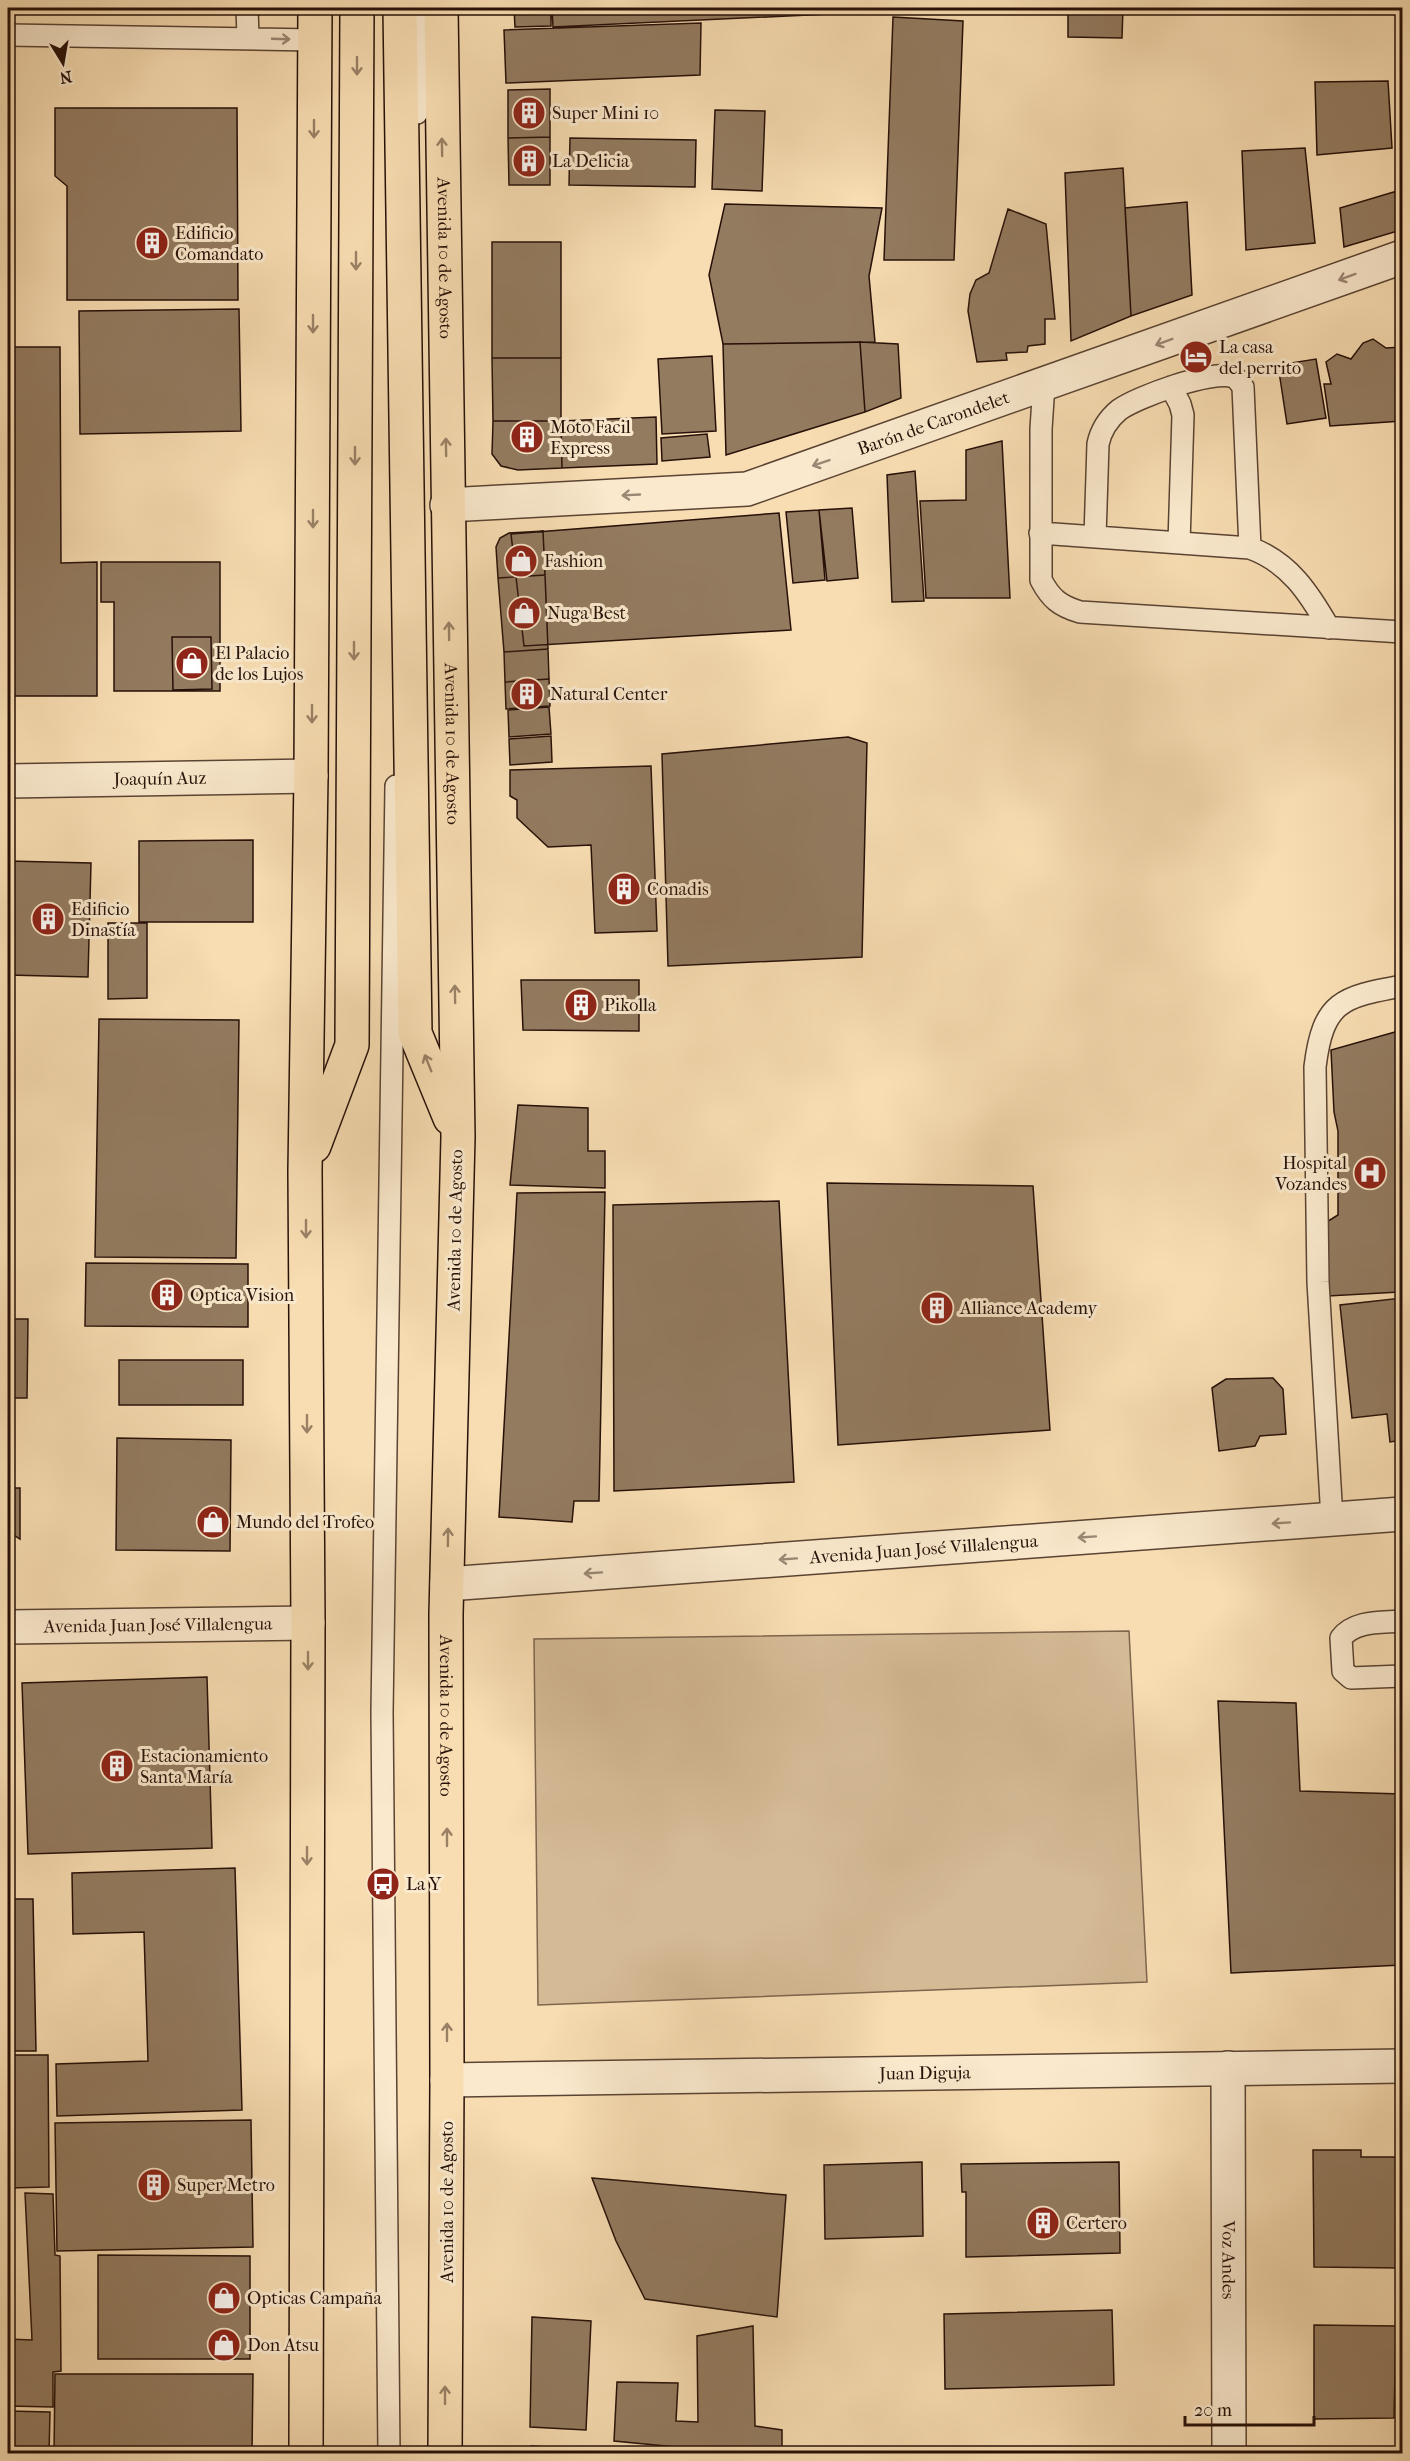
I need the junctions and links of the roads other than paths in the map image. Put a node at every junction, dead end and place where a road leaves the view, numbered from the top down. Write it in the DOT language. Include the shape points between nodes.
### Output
graph roads {
  1 [pos="247,8"];
  2 [pos="315,8"];
  3 [pos="357,8"];
  4 [pos="400,8"];
  5 [pos="421,8"];
  6 [pos="441,8"];
  7 [pos="8,35"];
  8 [pos="248,38"];
  9 [pos="315,40"];
  10 [pos="1402,257"];
  11 [pos="1044,384"];
  12 [pos="1171,387"];
  13 [pos="405,413"];
  14 [pos="447,505"];
  15 [pos="1040,533"];
  16 [pos="1095,537"];
  17 [pos="1179,543"];
  18 [pos="1250,548"];
  19 [pos="1329,628"];
  20 [pos="1402,632"];
  21 [pos="311,776"];
  22 [pos="8,781"];
  23 [pos="1402,986"];
  24 [pos="458,1137"];
  25 [pos="305,1171"];
  26 [pos="1402,1514"];
  27 [pos="1332,1519"];
  28 [pos="447,1584"];
  29 [pos="1402,1621"];
  30 [pos="308,1623"];
  31 [pos="8,1627"];
  32 [pos="1402,1676"];
  33 [pos="1402,2066"];
  34 [pos="1228,2068"];
  35 [pos="447,2080"];
  36 [pos="306,2454"];
  37 [pos="389,2454"];
  38 [pos="445,2454"];
  39 [pos="1229,2454"];
  1 -- 8 [label="lane"];
  2 -- 9 [label="main road"];
  3 -- 25 [label="main road, one-way" via="352,1045"];
  4 -- 13 [label="main road"];
  5 -- 13 [label="lane"];
  14 -- 6 [label="main road, Avenida 10 de Agosto, one-way"];
  7 -- 8 [label="lane"];
  8 -- 9 [label="lane, one-way"];
  9 -- 21 [label="main road, one-way"];
  10 -- 11 [label="street, Barón de Carondelet, one-way"];
  11 -- 14 [label="street, Barón de Carondelet, one-way" via="747,489"];
  11 -- 15 [label="lane"];
  12 -- 16 [label="lane" via="1120,410 1101,430"];
  12 -- 17 [label="lane" via="1183,416"];
  12 -- 18 [label="lane" via="1208,377 1233,376 1243,387"];
  24 -- 13 [label="main road, one-way" via="415,1033"];
  13 -- 37 [label="lane" via="398,582 382,1712"];
  24 -- 14 [label="main road, Avenida 10 de Agosto, one-way"];
  15 -- 16 [label="lane"];
  15 -- 19 [label="lane" via="1041,580 1050,596 1064,607 1080,612"];
  16 -- 17 [label="lane"];
  17 -- 18 [label="lane"];
  18 -- 19 [label="lane" via="1268,555 1288,571"];
  19 -- 20 [label="lane"];
  21 -- 22 [label="street, Joaquín Auz"];
  21 -- 25 [label="main road"];
  23 -- 27 [label="lane" via="1350,997 1328,1018 1318,1037 1318,1282"];
  28 -- 24 [label="main road, Avenida 10 de Agosto, one-way"];
  25 -- 30 [label="main road, one-way"];
  26 -- 27 [label="street, Avenida Juan José Villalengua"];
  27 -- 28 [label="street, Avenida Juan José Villalengua, one-way"];
  35 -- 28 [label="main road, Avenida 10 de Agosto, one-way"];
  29 -- 32 [label="lane" via="1360,1624 1348,1628 1341,1638 1344,1671 1351,1678"];
  30 -- 31 [label="street, Avenida Juan José Villalengua"];
  30 -- 36 [label="main road, one-way"];
  33 -- 34 [label="street, Juan Diguja"];
  34 -- 35 [label="street, Juan Diguja"];
  34 -- 39 [label="street, Voz Andes"];
  38 -- 35 [label="main road, Avenida 10 de Agosto, one-way"];
}
